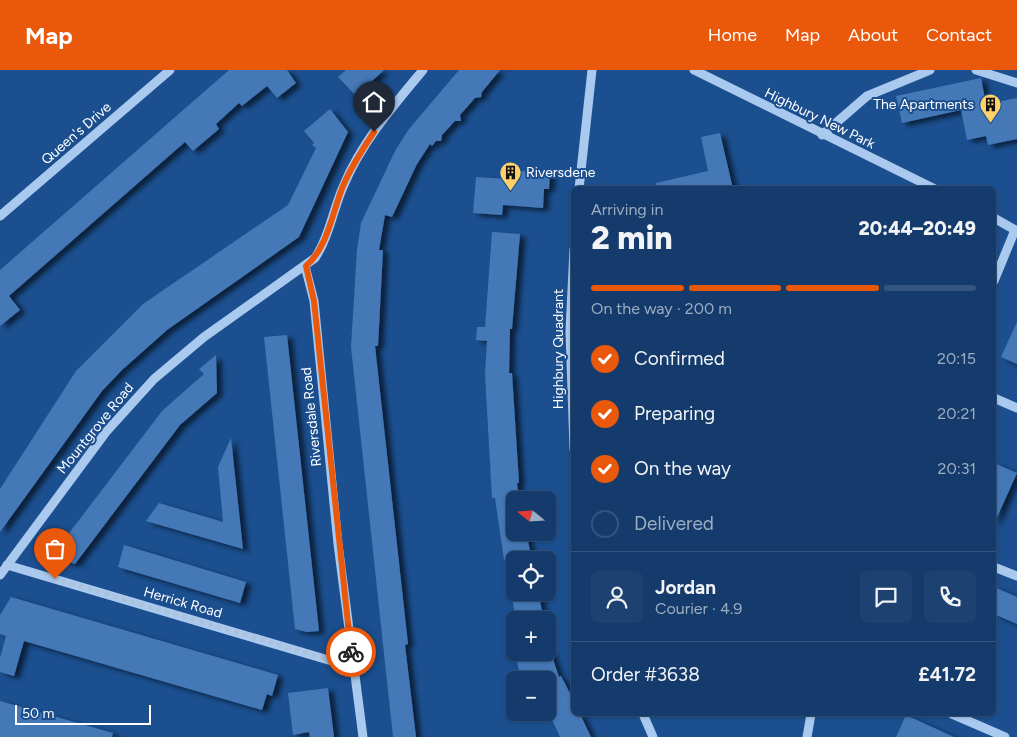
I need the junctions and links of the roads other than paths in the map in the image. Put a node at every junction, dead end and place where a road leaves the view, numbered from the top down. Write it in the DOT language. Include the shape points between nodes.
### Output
graph roads {
  1 [pos="170,70"];
  2 [pos="423,70"];
  3 [pos="592,70"];
  4 [pos="694,70"];
  5 [pos="930,70"];
  6 [pos="976,70"];
  7 [pos="1017,84"];
  8 [pos="822,135"];
  9 [pos="579,186"];
  10 [pos="929,186"];
  11 [pos="0,216"];
  12 [pos="996,219"];
  13 [pos="1016,230"];
  14 [pos="306,266"];
  15 [pos="996,276"];
  16 [pos="571,310"];
  17 [pos="571,360"];
  18 [pos="996,399"];
  19 [pos="1017,408"];
  20 [pos="7,565"];
  21 [pos="996,568"];
  22 [pos="0,575"];
  23 [pos="1017,576"];
  24 [pos="352,666"];
  25 [pos="644,716"];
  26 [pos="811,716"];
  27 [pos="957,716"];
  28 [pos="363,737"];
  29 [pos="653,737"];
  30 [pos="807,737"];
  31 [pos="1005,737"];
  1 -- 11 [label="street, Queen's Drive"];
  2 -- 14 [label="street" via="358,154 322,246"];
  3 -- 9 [label="street"];
  4 -- 8 [label="street, Highbury New Park"];
  5 -- 8 [label="street" via="867,96"];
  6 -- 7 [label="street"];
  8 -- 10 [label="street, Highbury New Park"];
  12 -- 13 [label="street"];
  13 -- 15 [label="street"];
  14 -- 20 [label="street, Mountgrove Road" via="204,337 154,379 106,432"];
  14 -- 24 [label="street, Riversdale Road" via="314,301"];
  16 -- 17 [label="street, Highbury Quadrant"];
  18 -- 19 [label="street"];
  20 -- 22 [label="street, Mountgrove Road"];
  20 -- 24 [label="street, Herrick Road"];
  21 -- 23 [label="street"];
  24 -- 28 [label="street, Riversdale Road"];
  25 -- 29 [label="street"];
  26 -- 30 [label="street"];
  27 -- 31 [label="street"];
}
